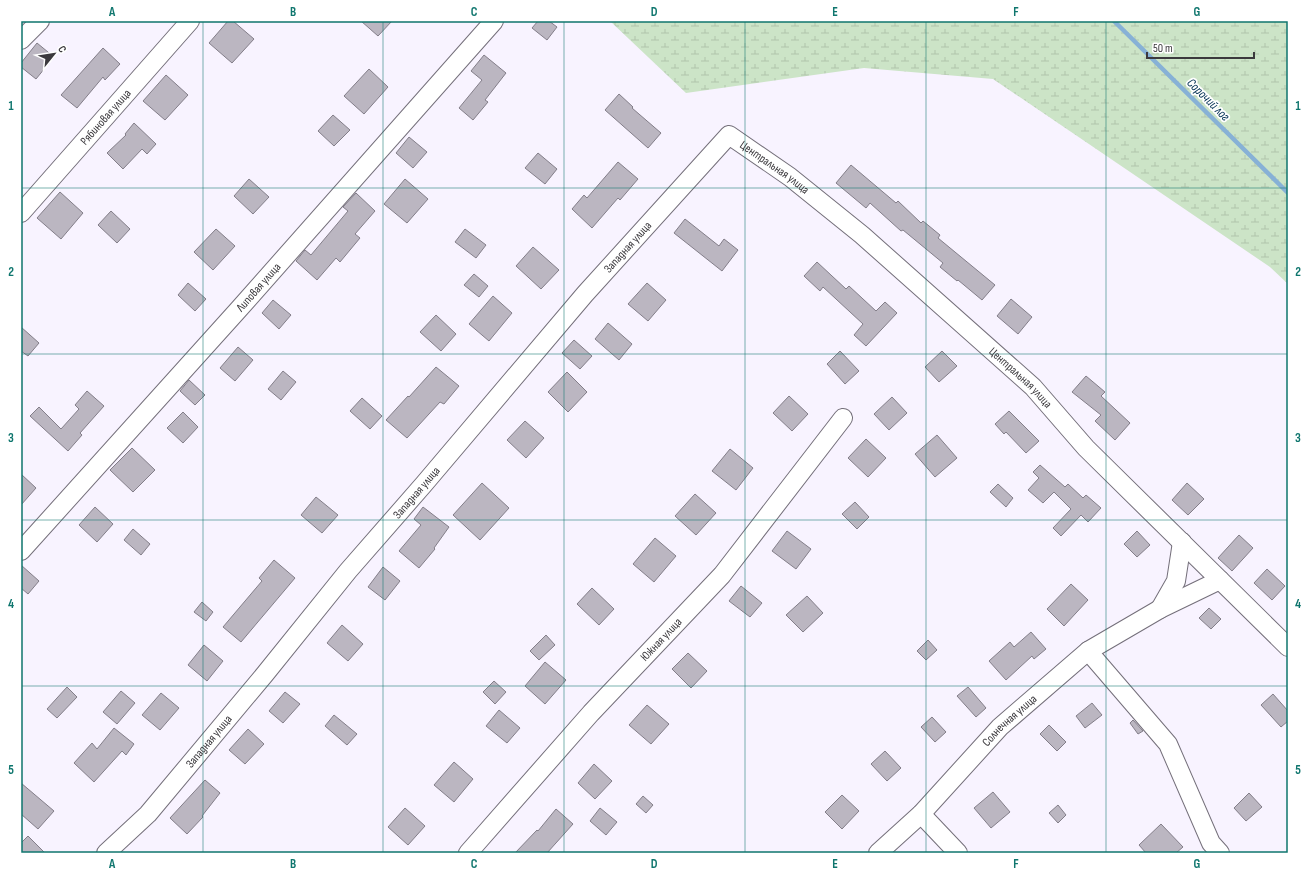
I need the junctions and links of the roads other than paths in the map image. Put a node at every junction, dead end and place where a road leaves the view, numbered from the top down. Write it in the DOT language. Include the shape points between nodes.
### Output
graph roads {
  1 [pos="40,21"];
  2 [pos="190,21"];
  3 [pos="494,21"];
  4 [pos="21,40"];
  5 [pos="729,135"];
  6 [pos="21,213"];
  7 [pos="843,418"];
  8 [pos="1182,542"];
  9 [pos="21,551"];
  10 [pos="1220,580"];
  11 [pos="1160,609"];
  12 [pos="1288,647"];
  13 [pos="1088,651"];
  14 [pos="921,814"];
  15 [pos="106,853"];
  16 [pos="468,853"];
  17 [pos="878,853"];
  18 [pos="958,853"];
  19 [pos="1220,853"];
  1 -- 4 [label="street"];
  2 -- 6 [label="street, Рябиновая улица"];
  3 -- 9 [label="street, Липовая улица"];
  5 -- 8 [label="street, Центральная улица" via="790,177 862,235 1033,387 1086,448"];
  5 -- 15 [label="street, Западная улица" via="585,294 348,571 148,814"];
  7 -- 16 [label="street, Южная улица" via="722,575 592,713"];
  8 -- 10 [label="street, Центральная улица"];
  8 -- 11 [label="street" via="1176,581"];
  10 -- 11 [label="street, Солнечная улица"];
  10 -- 12 [label="street, Центральная улица"];
  11 -- 13 [label="street, Солнечная улица"];
  13 -- 14 [label="street, Солнечная улица" via="1000,727"];
  13 -- 19 [label="street" via="1168,744 1211,844"];
  14 -- 17 [label="street, Солнечная улица"];
  14 -- 18 [label="street"];
}
